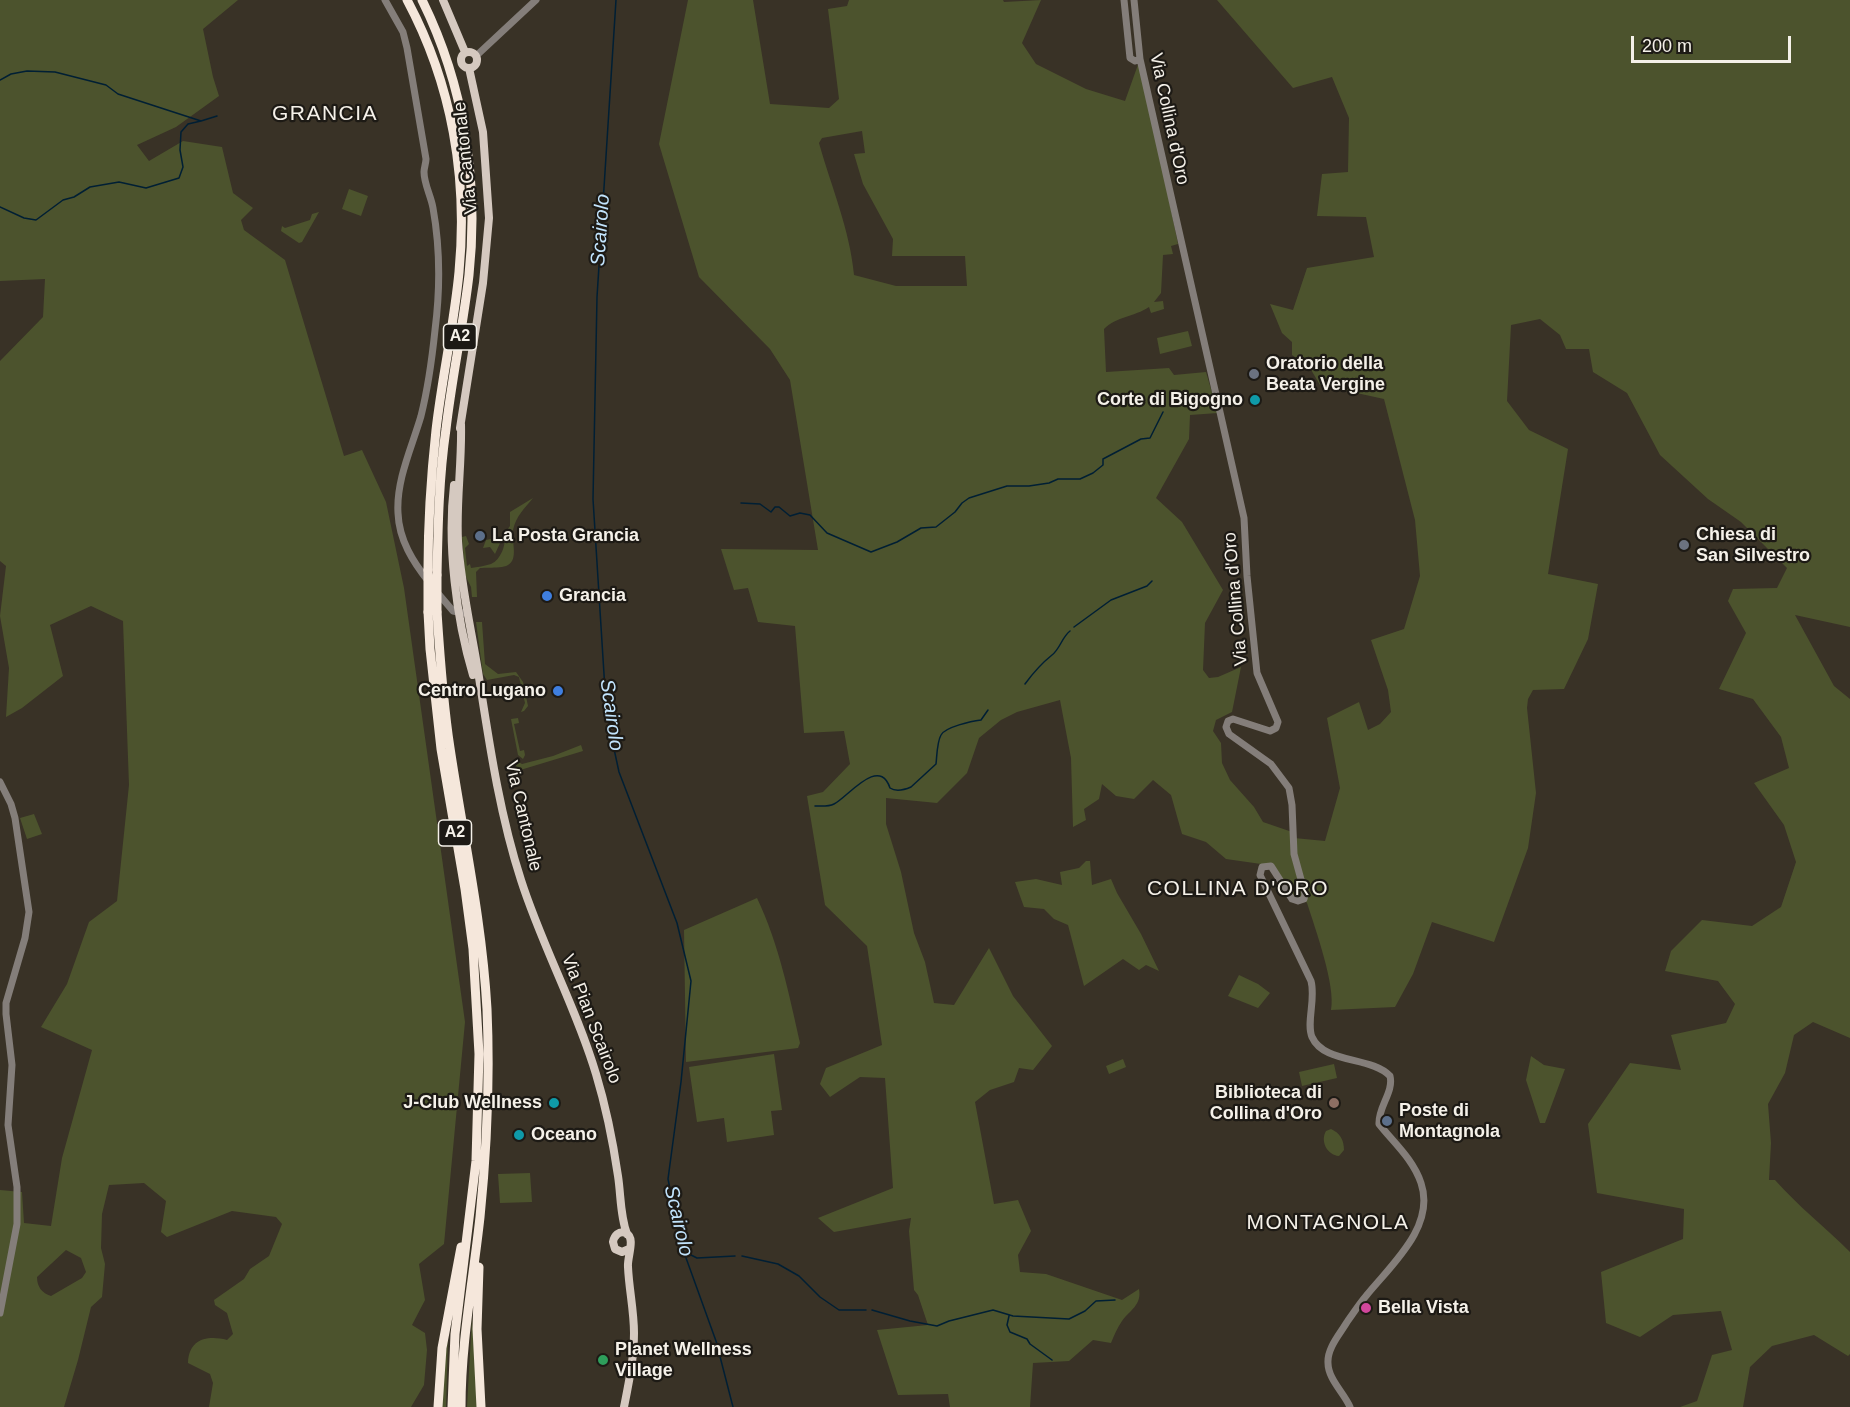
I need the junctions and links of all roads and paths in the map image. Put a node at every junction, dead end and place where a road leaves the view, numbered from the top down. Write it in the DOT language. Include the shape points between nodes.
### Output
graph roads {
  1 [pos="385,0"];
  2 [pos="407,0"];
  3 [pos="422,0"];
  4 [pos="443,0"];
  5 [pos="536,0"];
  6 [pos="1124,0"];
  7 [pos="1134,0"];
  8 [pos="465,52"];
  9 [pos="476,56"];
  10 [pos="1140,59"];
  11 [pos="469,68"];
  12 [pos="432,572"];
  13 [pos="463,609"];
  14 [pos="433,612"];
  15 [pos="0,782"];
  16 [pos="544,943"];
  17 [pos="487,1137"];
  18 [pos="477,1141"];
  19 [pos="622,1214"];
  20 [pos="617,1234"];
  21 [pos="627,1234"];
  22 [pos="629,1249"];
  23 [pos="619,1251"];
  24 [pos="628,1267"];
  25 [pos="0,1313"];
  26 [pos="438,1407"];
  27 [pos="452,1407"];
  28 [pos="461,1407"];
  29 [pos="481,1407"];
  30 [pos="624,1407"];
  31 [pos="1350,1407"];
  1 -- 13 [label="street" via="403,32 407,48 438,259 436,319 421,414 399,489 398,520 412,560 444,600"];
  2 -- 12 [label="highway, A2" via="423,32 447,102 461,178 462,225 454,310 436,429 429,511"];
  3 -- 12 [label="highway, A2" via="459,99 471,176 472,231 445,430"];
  4 -- 8 [label="main road"];
  5 -- 9 [label="street"];
  6 -- 10 [label="street" via="1130,58"];
  7 -- 10 [label="street, Via Collina d'Oro"];
  8 -- 9 [label="main road"];
  8 -- 11 [label="main road" via="461,63"];
  9 -- 11 [label="main road" via="476,64"];
  10 -- 31 [label="street, Via Collina d'Oro" via="1242,509 1257,673 1278,722 1270,731 1233,719 1226,723 1226,731 1270,764 1289,788 1294,854 1304,898 1292,899 1271,866 1262,867 1260,875 1311,981 1312,1037 1323,1050 1375,1066 1390,1076 1392,1083 1379,1124 1407,1155 1424,1192 1421,1218 1410,1243 1365,1298 1330,1350 1330,1371"];
  11 -- 13 [label="main road, Via Cantonale" via="483,132 489,218 483,283 457,442 452,510 452,540"];
  12 -- 14 [label="highway, A2, bridge"];
  13 -- 16 [label="main road, Via Cantonale" via="472,672 510,842"];
  14 -- 17 [label="highway, A2" via="482,950"];
  14 -- 18 [label="highway, A2" via="430,649 439,739 472,949 479,1054"];
  15 -- 25 [label="street" via="15,818 29,912 6,1003 12,1065 8,1125 17,1187 17,1224"];
  16 -- 19 [label="main road, Via Pian Scairolo" via="597,1074 617,1164"];
  17 -- 28 [label="highway, A2" via="463,1349"];
  17 -- 29 [label="highway" via="489,1165 477,1306"];
  18 -- 26 [label="highway" via="444,1334"];
  18 -- 27 [label="highway, A2" via="455,1334"];
  19 -- 20 [label="main road"];
  19 -- 21 [label="main road"];
  20 -- 21 [label="main road"];
  20 -- 23 [label="main road" via="613,1242"];
  21 -- 22 [label="main road" via="632,1240"];
  22 -- 23 [label="main road"];
  22 -- 24 [label="main road"];
  23 -- 24 [label="main road"];
  24 -- 30 [label="main road" via="633,1347"];
}
